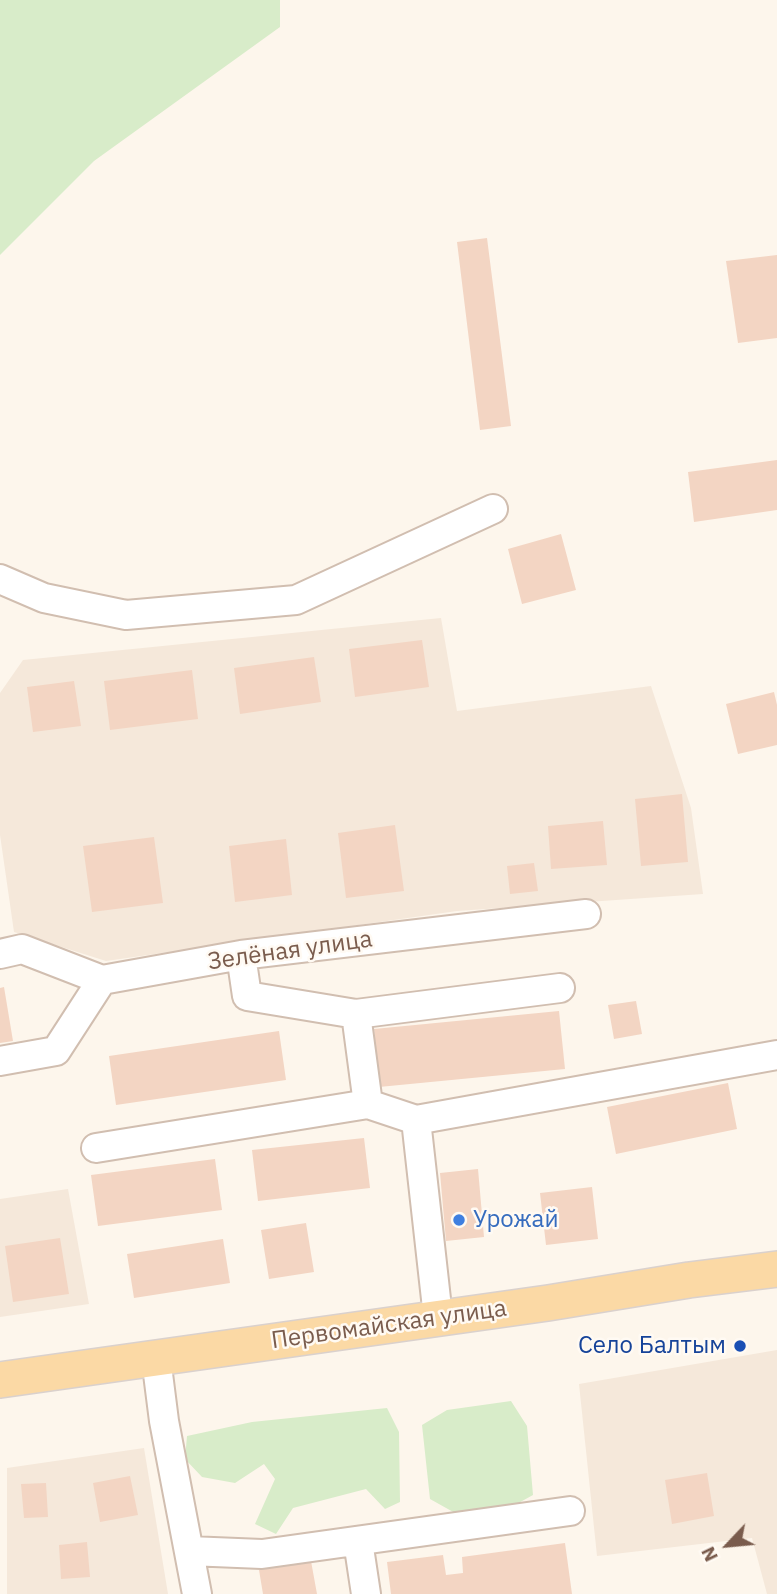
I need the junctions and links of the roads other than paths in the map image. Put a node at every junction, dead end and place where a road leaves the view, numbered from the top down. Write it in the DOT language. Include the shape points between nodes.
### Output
graph roads {
  1 [pos="493,509"];
  2 [pos="0,579"];
  3 [pos="586,914"];
  4 [pos="0,954"];
  5 [pos="240,956"];
  6 [pos="102,980"];
  7 [pos="560,988"];
  8 [pos="356,1014"];
  9 [pos="777,1055"];
  10 [pos="0,1061"];
  11 [pos="368,1104"];
  12 [pos="416,1120"];
  13 [pos="96,1147"];
  14 [pos="777,1269"];
  15 [pos="438,1317"];
  16 [pos="156,1358"];
  17 [pos="0,1380"];
  18 [pos="569,1511"];
  19 [pos="358,1541"];
  20 [pos="189,1551"];
  21 [pos="197,1594"];
  22 [pos="366,1594"];
  1 -- 2 [label="street" via="296,600 126,615 44,598"];
  3 -- 5 [label="street, Зелёная улица"];
  4 -- 6 [label="street" via="22,949"];
  5 -- 6 [label="street, Зелёная улица"];
  5 -- 8 [label="street" via="247,996"];
  6 -- 10 [label="street" via="56,1051"];
  7 -- 8 [label="street"];
  8 -- 11 [label="street"];
  9 -- 12 [label="street"];
  11 -- 12 [label="street"];
  11 -- 13 [label="street"];
  12 -- 15 [label="street"];
  14 -- 15 [label="main road, Первомайская улица"];
  15 -- 16 [label="main road, Первомайская улица"];
  16 -- 17 [label="main road, Первомайская улица"];
  16 -- 20 [label="street"];
  18 -- 19 [label="street"];
  19 -- 20 [label="street" via="261,1555"];
  19 -- 22 [label="street"];
  20 -- 21 [label="street"];
}
